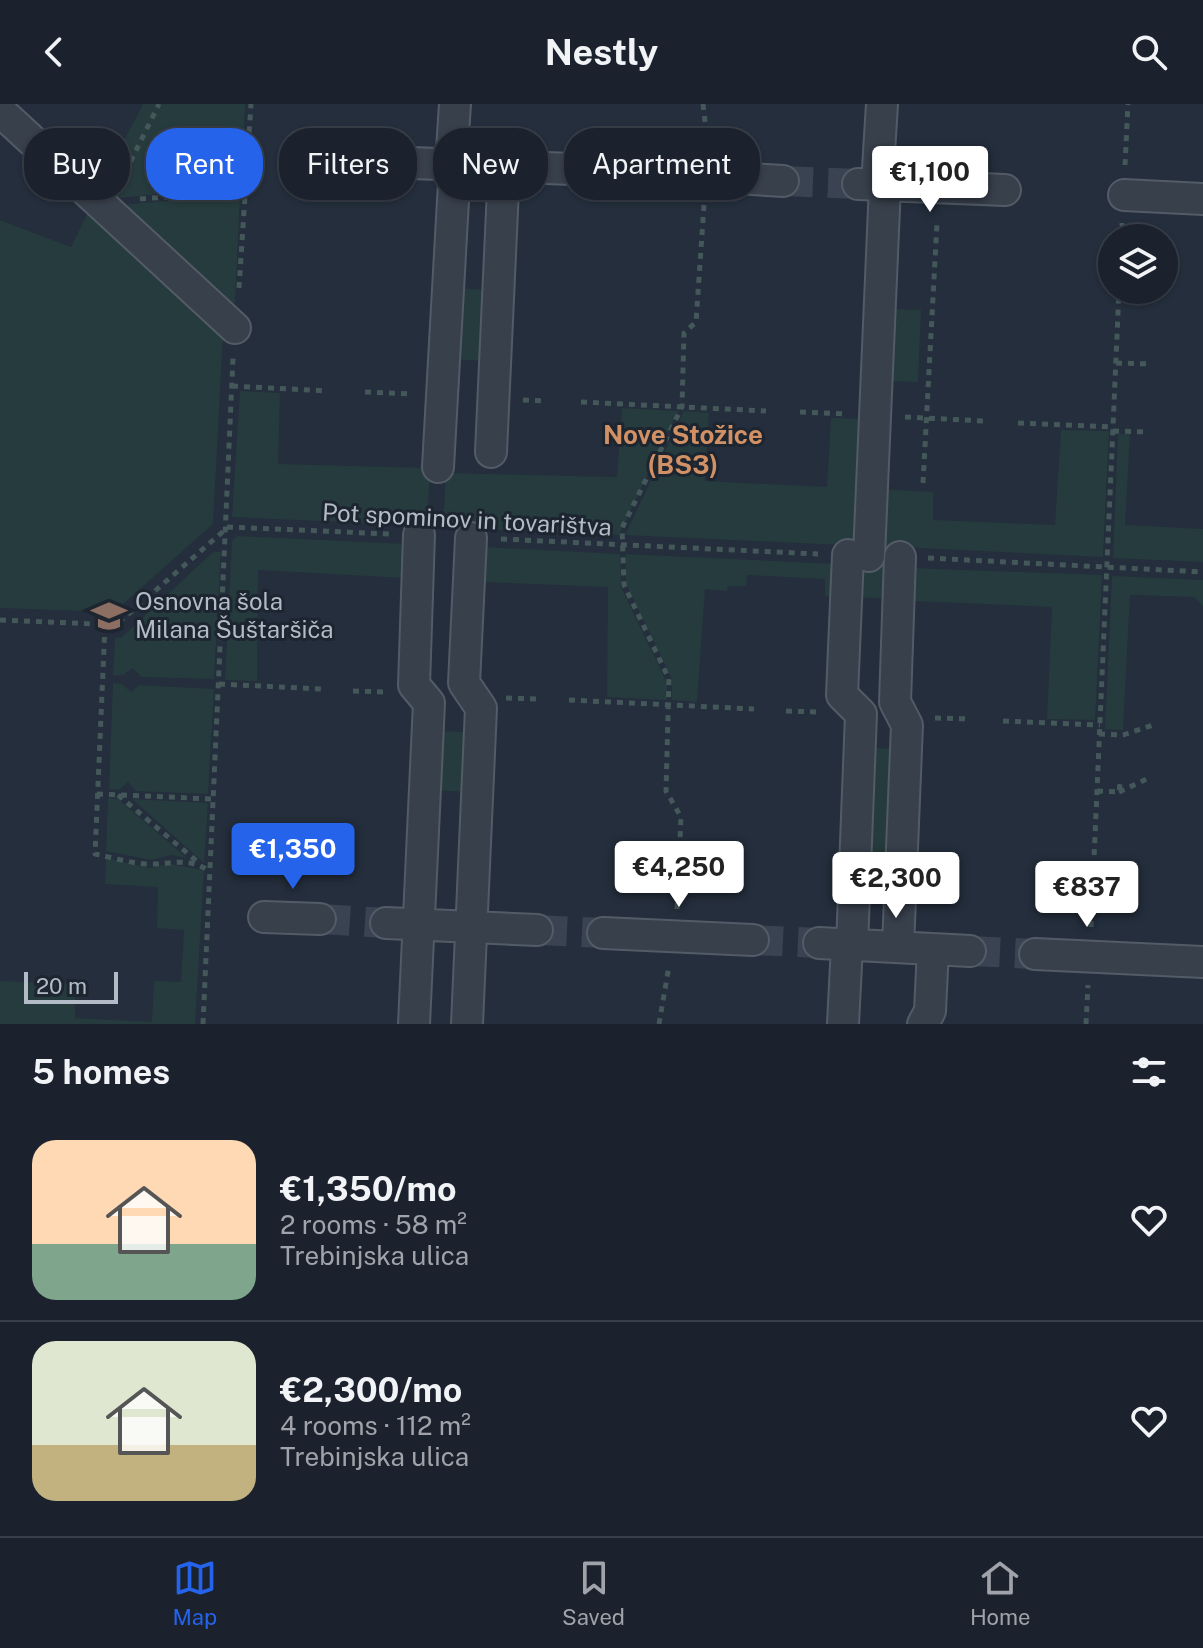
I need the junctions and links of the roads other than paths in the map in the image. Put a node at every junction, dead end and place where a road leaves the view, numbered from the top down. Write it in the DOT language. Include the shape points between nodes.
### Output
graph roads {
  1 [pos="455,104"];
  2 [pos="882,104"];
  3 [pos="3,114"];
  4 [pos="454,128"];
  5 [pos="760,180"];
  6 [pos="783,181"];
  7 [pos="874,185"];
  8 [pos="1005,190"];
  9 [pos="1124,195"];
  10 [pos="1203,199"];
  11 [pos="451,200"];
  12 [pos="502,200"];
  13 [pos="235,328"];
  14 [pos="491,452"];
  15 [pos="438,467"];
  16 [pos="419,535"];
  17 [pos="471,538"];
  18 [pos="900,557"];
  19 [pos="264,917"];
  20 [pos="320,919"];
  21 [pos="386,923"];
  22 [pos="418,924"];
  23 [pos="470,927"];
  24 [pos="537,930"];
  25 [pos="603,933"];
  26 [pos="753,940"];
  27 [pos="839,944"];
  28 [pos="898,947"];
  29 [pos="933,949"];
  30 [pos="970,951"];
  31 [pos="1035,954"];
  32 [pos="1203,962"];
  33 [pos="414,1024"];
  34 [pos="467,1024"];
  35 [pos="843,1024"];
  36 [pos="923,1024"];
  1 -- 4 [label="street"];
  2 -- 7 [label="street"];
  3 -- 13 [label="street" via="109,205"];
  5 -- 6 [label="street"];
  7 -- 8 [label="street"];
  7 -- 27 [label="street" via="858,556 842,695 861,714"];
  9 -- 10 [label="street"];
  11 -- 15 [label="street"];
  12 -- 14 [label="street"];
  16 -- 22 [label="street" via="414,685 429,703"];
  17 -- 23 [label="street" via="464,683 481,708"];
  18 -- 28 [label="street" via="895,702 907,725"];
  19 -- 20 [label="street"];
  21 -- 22 [label="street"];
  22 -- 23 [label="street"];
  22 -- 33 [label="street"];
  23 -- 24 [label="street"];
  23 -- 34 [label="street"];
  25 -- 26 [label="street"];
  27 -- 28 [label="street"];
  27 -- 35 [label="street"];
  28 -- 29 [label="street"];
  29 -- 30 [label="street"];
  29 -- 36 [label="street" via="930,1011"];
  31 -- 32 [label="street"];
}
